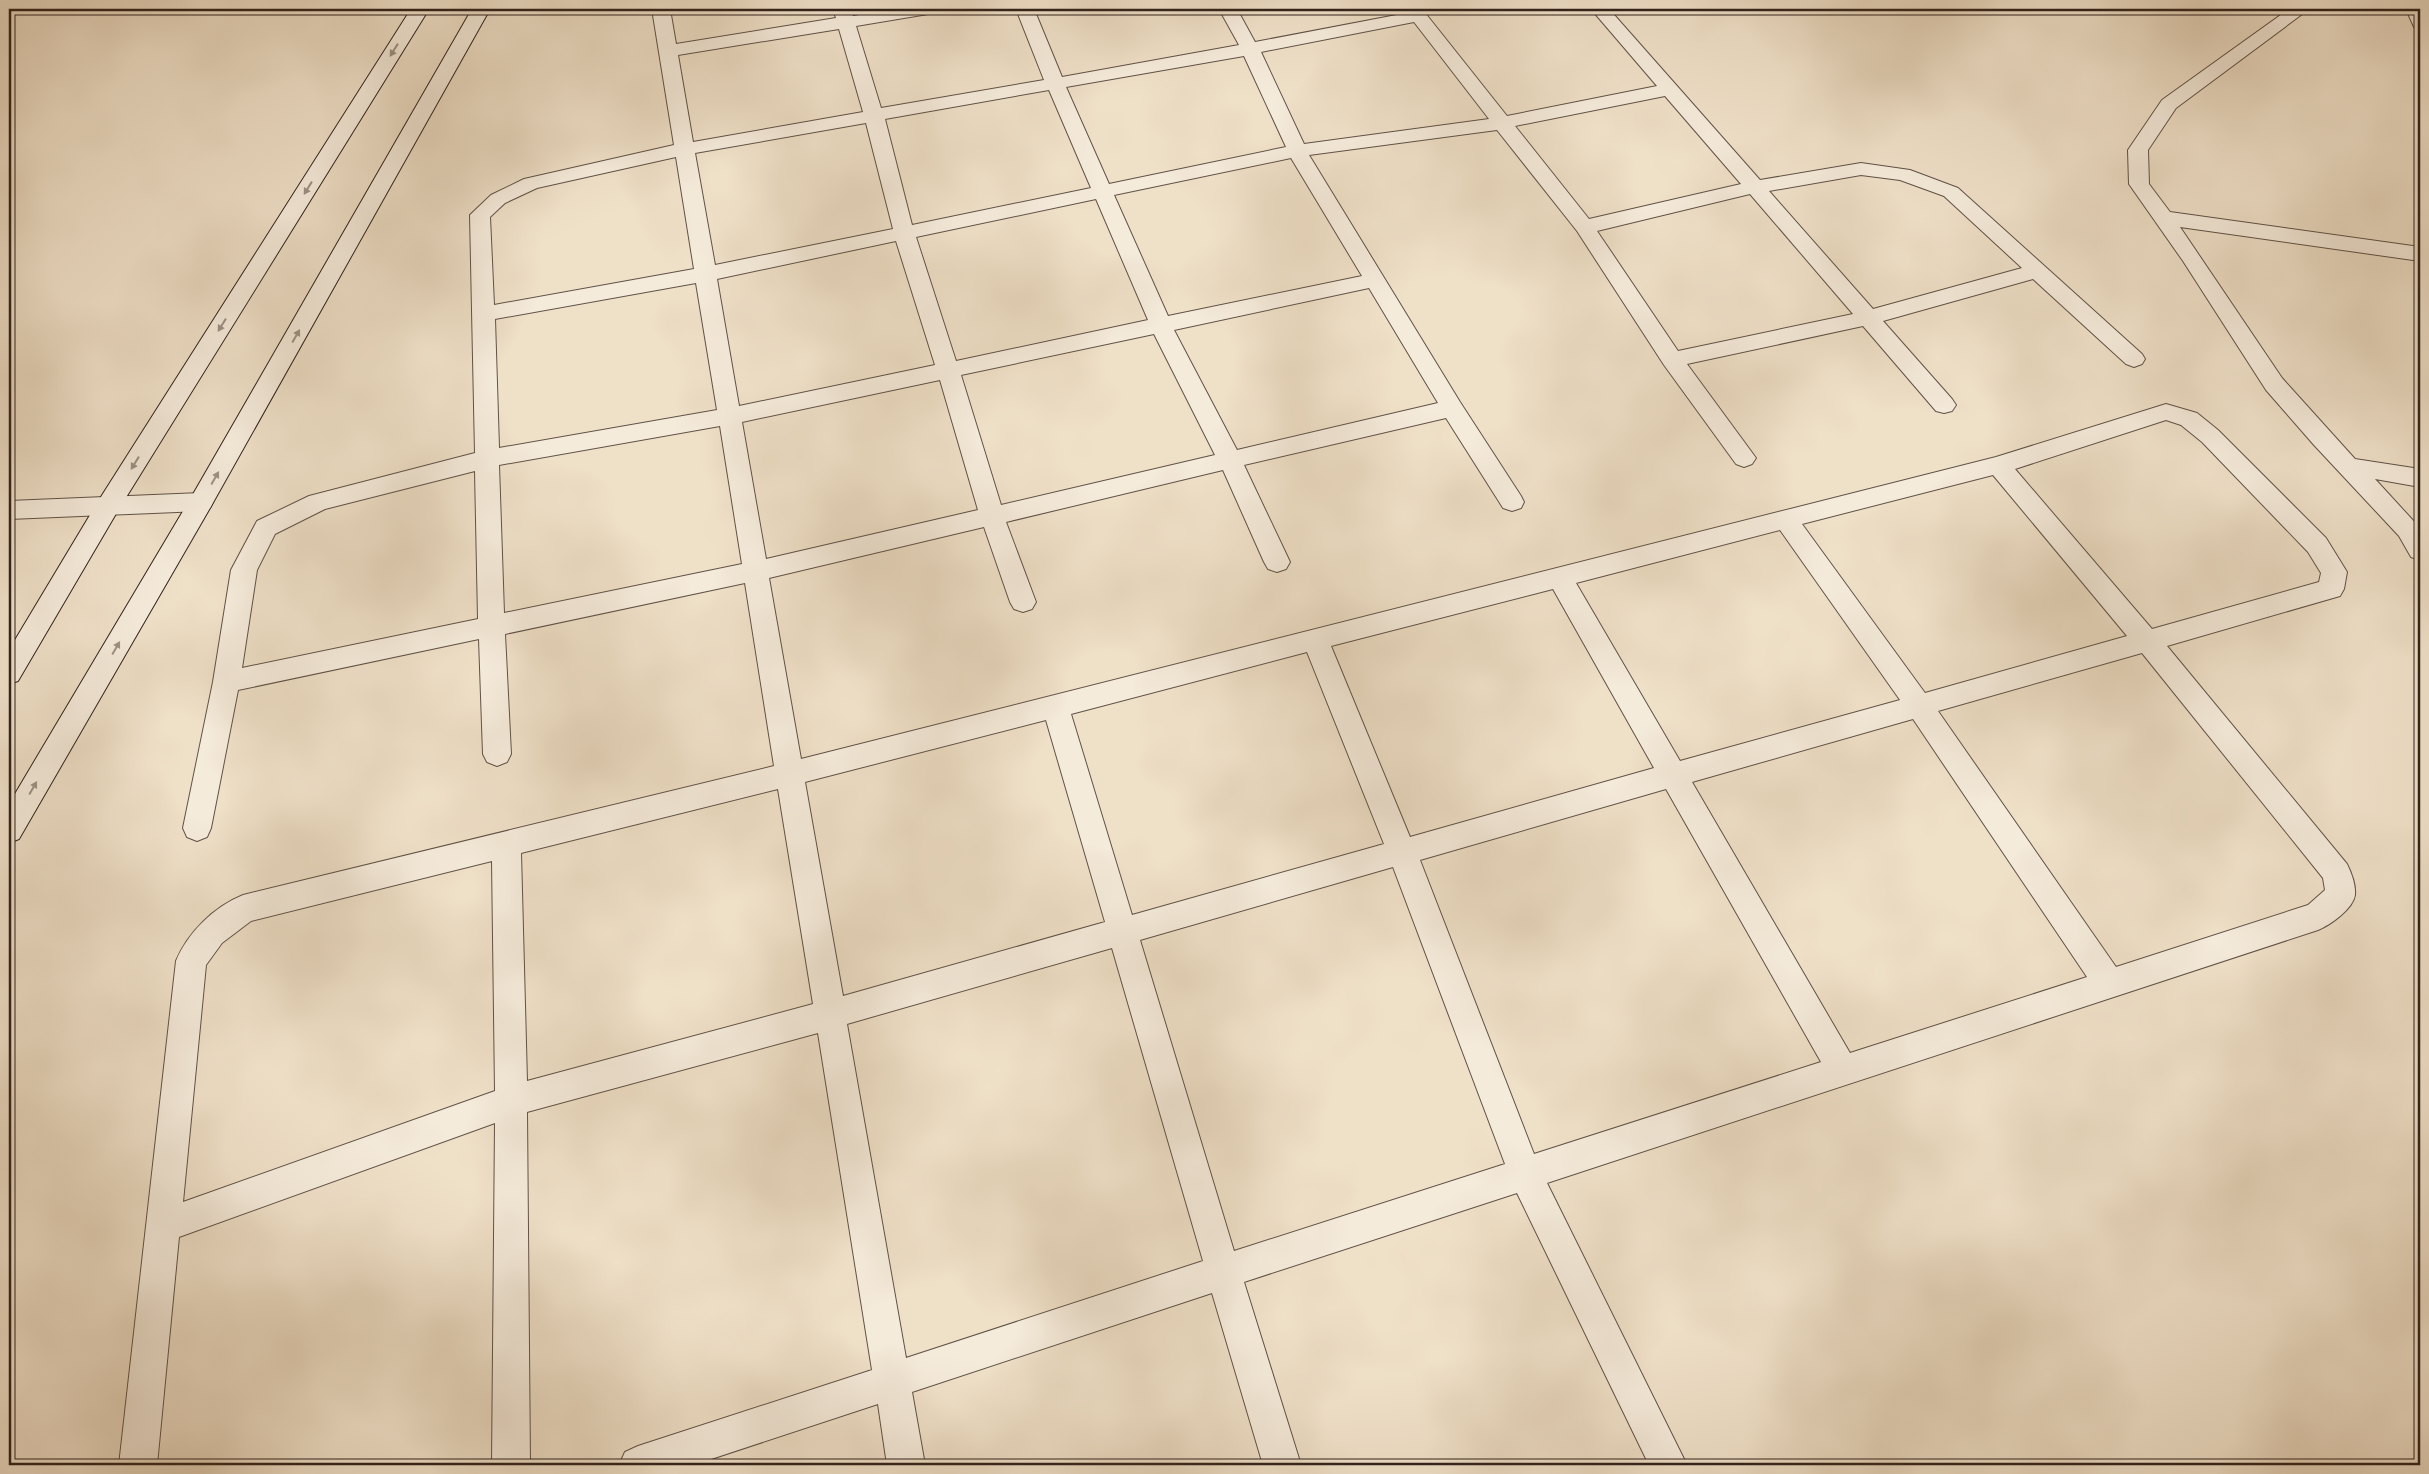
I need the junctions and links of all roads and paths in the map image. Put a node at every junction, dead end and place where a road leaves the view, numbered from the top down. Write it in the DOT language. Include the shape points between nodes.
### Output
graph roads {
  1 [pos="420,9"];
  2 [pos="481,9"];
  3 [pos="661,9"];
  4 [pos="928,9"];
  5 [pos="1025,9"];
  6 [pos="1228,9"];
  7 [pos="1600,9"];
  8 [pos="2300,9"];
  9 [pos="2415,9"];
  10 [pos="1415,12"];
  11 [pos="844,16"];
  12 [pos="2420,23"];
  13 [pos="1250,49"];
  14 [pos="668,51"];
  15 [pos="1055,83"];
  16 [pos="1670,89"];
  17 [pos="874,116"];
  18 [pos="1503,123"];
  19 [pos="685,149"];
  20 [pos="1297,151"];
  21 [pos="1755,187"];
  22 [pos="1103,191"];
  23 [pos="2163,218"];
  24 [pos="1584,227"];
  25 [pos="904,233"];
  26 [pos="2420,254"];
  27 [pos="2037,270"];
  28 [pos="706,274"];
  29 [pos="1375,280"];
  30 [pos="484,314"];
  31 [pos="1868,318"];
  32 [pos="1161,325"];
  33 [pos="2134,359"];
  34 [pos="1672,360"];
  35 [pos="948,370"];
  36 [pos="1944,405"];
  37 [pos="1452,408"];
  38 [pos="730,416"];
  39 [pos="1744,458"];
  40 [pos="487,459"];
  41 [pos="1230,460"];
  42 [pos="1998,465"];
  43 [pos="2347,466"];
  44 [pos="2420,478"];
  45 [pos="201,502"];
  46 [pos="1512,502"];
  47 [pos="108,506"];
  48 [pos="9,510"];
  49 [pos="992,516"];
  50 [pos="1785,519"];
  51 [pos="2420,550"];
  52 [pos="1277,562"];
  53 [pos="756,571"];
  54 [pos="1559,577"];
  55 [pos="1023,602"];
  56 [pos="490,627"];
  57 [pos="1316,640"];
  58 [pos="2147,641"];
  59 [pos="9,673"];
  60 [pos="226,682"];
  61 [pos="1919,705"];
  62 [pos="1055,706"];
  63 [pos="497,754"];
  64 [pos="791,774"];
  65 [pos="1672,776"];
  66 [pos="197,828"];
  67 [pos="9,830"];
  68 [pos="506,844"];
  69 [pos="1402,852"];
  70 [pos="1124,931"];
  71 [pos="2109,983"];
  72 [pos="831,1014"];
  73 [pos="1843,1071"];
  74 [pos="511,1101"];
  75 [pos="1526,1174"];
  76 [pos="162,1226"];
  77 [pos="1222,1272"];
  78 [pos="892,1380"];
  79 [pos="138,1465"];
  80 [pos="511,1465"];
  81 [pos="638,1465"];
  82 [pos="906,1465"];
  83 [pos="1282,1465"];
  84 [pos="1668,1465"];
  1 -- 47 [label="main road, one-way"];
  45 -- 2 [label="main road, one-way"];
  3 -- 14 [label="main road"];
  4 -- 11 [label="main road"];
  5 -- 15 [label="main road"];
  6 -- 13 [label="main road"];
  7 -- 16 [label="main road"];
  8 -- 23 [label="main road" via="2169,104 2138,150 2139,184"];
  9 -- 12 [label="main road"];
  10 -- 13 [label="main road"];
  10 -- 18 [label="main road"];
  11 -- 14 [label="main road"];
  11 -- 17 [label="main road"];
  13 -- 15 [label="main road"];
  13 -- 20 [label="main road"];
  14 -- 19 [label="main road"];
  15 -- 17 [label="main road"];
  15 -- 22 [label="main road"];
  16 -- 18 [label="main road"];
  16 -- 21 [label="main road"];
  17 -- 19 [label="main road"];
  17 -- 25 [label="main road"];
  18 -- 20 [label="main road"];
  18 -- 24 [label="main road"];
  19 -- 28 [label="main road"];
  19 -- 30 [label="main road" via="530,183 498,200 480,215"];
  20 -- 22 [label="main road"];
  20 -- 29 [label="main road"];
  21 -- 24 [label="main road"];
  21 -- 27 [label="main road" via="1860,169 1903,174 1951,192"];
  21 -- 31 [label="main road"];
  22 -- 25 [label="main road"];
  22 -- 32 [label="main road"];
  23 -- 26 [label="main road"];
  23 -- 43 [label="main road" via="2274,384"];
  24 -- 34 [label="main road"];
  25 -- 28 [label="main road"];
  25 -- 35 [label="main road"];
  27 -- 31 [label="main road"];
  27 -- 33 [label="main road"];
  28 -- 30 [label="main road"];
  28 -- 38 [label="main road"];
  29 -- 32 [label="main road"];
  29 -- 37 [label="main road"];
  30 -- 40 [label="main road"];
  31 -- 34 [label="main road"];
  31 -- 36 [label="main road"];
  32 -- 35 [label="main road"];
  32 -- 41 [label="main road"];
  34 -- 39 [label="main road"];
  35 -- 38 [label="main road"];
  35 -- 49 [label="main road"];
  37 -- 41 [label="main road"];
  37 -- 46 [label="main road"];
  38 -- 40 [label="main road"];
  38 -- 53 [label="main road"];
  40 -- 56 [label="main road"];
  40 -- 60 [label="main road" via="318,502 266,528 244,570"];
  41 -- 49 [label="main road"];
  41 -- 52 [label="main road"];
  42 -- 50 [label="main road"];
  42 -- 58 [label="main road"];
  42 -- 58 [label="main road" via="2166,412 2189,419 2210,436 2317,545 2334,572 2331,589"];
  43 -- 44 [label="main road"];
  43 -- 51 [label="main road" via="2408,529"];
  45 -- 47 [label="main road"];
  67 -- 45 [label="main road, one-way"];
  47 -- 48 [label="main road"];
  47 -- 59 [label="main road"];
  49 -- 53 [label="main road"];
  49 -- 55 [label="main road"];
  50 -- 54 [label="main road"];
  50 -- 61 [label="main road"];
  53 -- 56 [label="main road"];
  53 -- 64 [label="main road"];
  54 -- 57 [label="main road"];
  54 -- 65 [label="main road"];
  56 -- 60 [label="main road"];
  56 -- 63 [label="main road"];
  57 -- 62 [label="main road"];
  57 -- 69 [label="main road"];
  58 -- 61 [label="main road"];
  58 -- 71 [label="main road" via="2337,872 2340,895 2318,916"];
  60 -- 66 [label="main road"];
  61 -- 65 [label="main road"];
  61 -- 71 [label="main road"];
  62 -- 64 [label="main road"];
  62 -- 70 [label="main road"];
  64 -- 68 [label="main road"];
  64 -- 72 [label="main road"];
  65 -- 69 [label="main road"];
  65 -- 73 [label="main road"];
  68 -- 74 [label="main road"];
  68 -- 76 [label="main road" via="243,909 211,933 191,961"];
  69 -- 70 [label="main road"];
  69 -- 75 [label="main road"];
  70 -- 72 [label="main road"];
  70 -- 77 [label="main road"];
  71 -- 73 [label="main road"];
  72 -- 74 [label="main road"];
  72 -- 78 [label="main road"];
  73 -- 75 [label="main road"];
  74 -- 76 [label="main road"];
  74 -- 80 [label="main road"];
  75 -- 77 [label="main road"];
  75 -- 84 [label="main road"];
  76 -- 79 [label="main road"];
  77 -- 78 [label="main road"];
  77 -- 83 [label="main road"];
  78 -- 81 [label="main road"];
  78 -- 82 [label="main road"];
}
